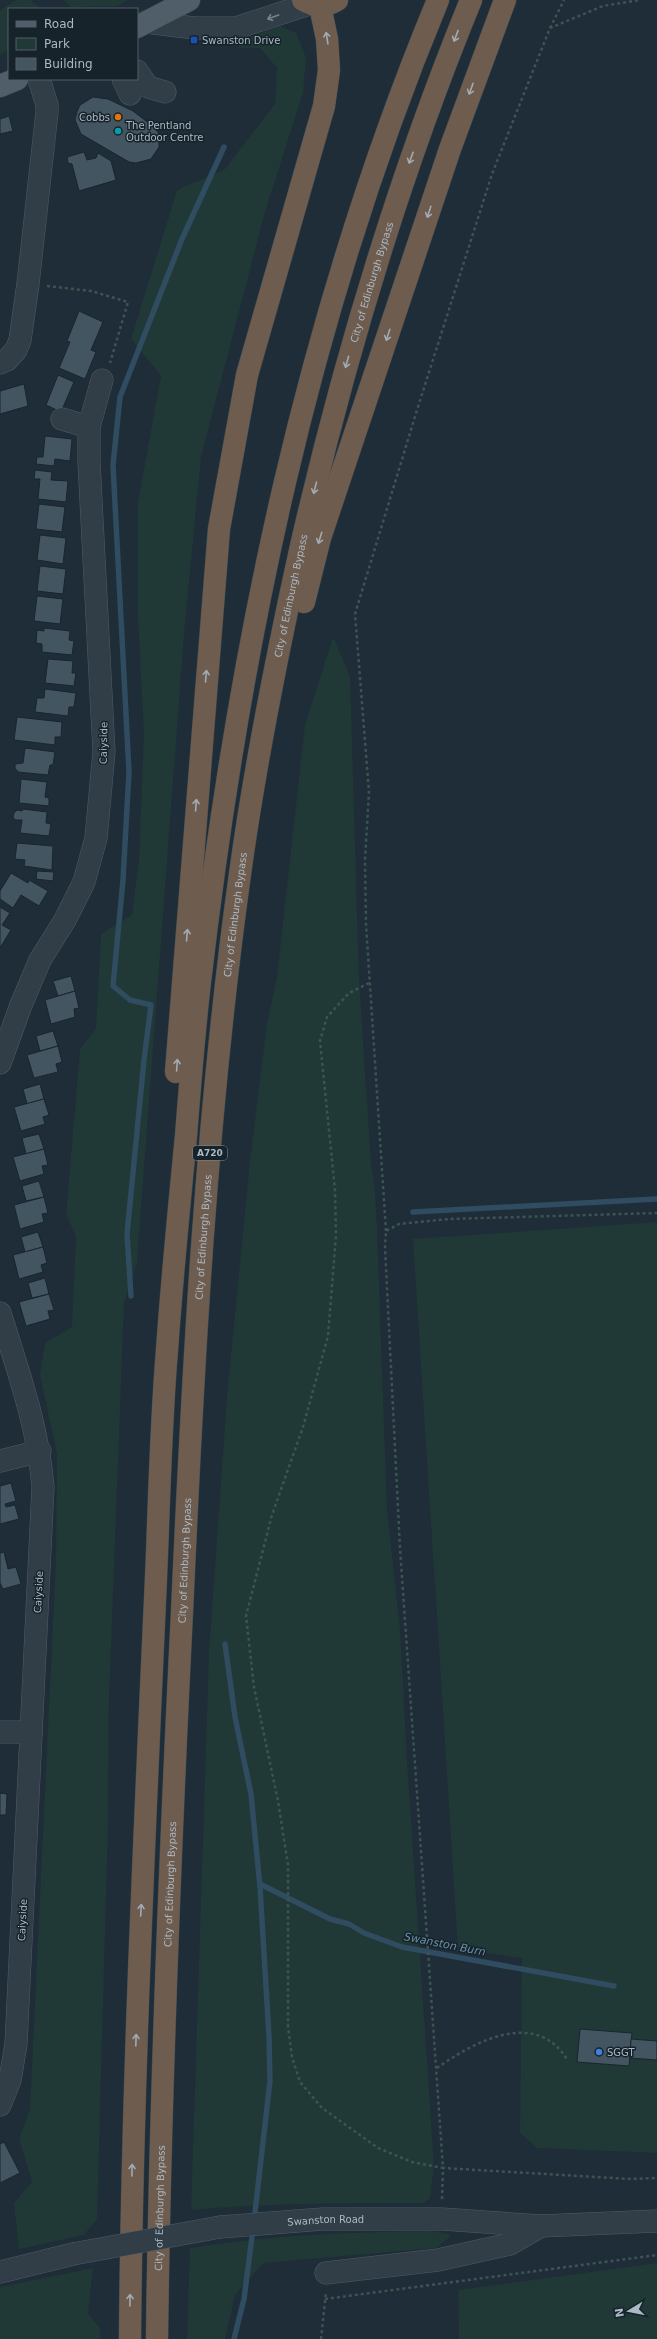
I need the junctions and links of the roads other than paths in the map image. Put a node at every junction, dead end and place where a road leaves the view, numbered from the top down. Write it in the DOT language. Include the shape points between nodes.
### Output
graph roads {
  1 [pos="189,0"];
  2 [pos="438,0"];
  3 [pos="471,0"];
  4 [pos="505,0"];
  5 [pos="317,2"];
  6 [pos="142,24"];
  7 [pos="138,72"];
  8 [pos="15,80"];
  9 [pos="38,80"];
  10 [pos="0,86"];
  11 [pos="165,92"];
  12 [pos="0,364"];
  13 [pos="102,380"];
  14 [pos="62,419"];
  15 [pos="89,427"];
  16 [pos="4,1039"];
  17 [pos="0,1063"];
  18 [pos="212,1134"];
  19 [pos="0,1313"];
  20 [pos="166,1355"];
  21 [pos="40,1451"];
  22 [pos="0,1460"];
  23 [pos="0,1732"];
  24 [pos="31,1732"];
  25 [pos="0,2105"];
  26 [pos="657,2221"];
  27 [pos="541,2226"];
  28 [pos="0,2272"];
  29 [pos="326,2273"];
  30 [pos="130,2339"];
  31 [pos="157,2339"];
  1 -- 6 [label="main road"];
  2 -- 20 [label="highway, A720" via="376,160 336,286 292,448 254,625 220,825 199,986"];
  3 -- 18 [label="highway, City of Edinburgh Bypass / A720, one-way" via="373,268 344,370 311,503 284,623 240,870 225,992"];
  4 -- 18 [label="highway, one-way" via="447,156 320,538 306,590 276,736"];
  5 -- 6 [label="street, one-way" via="236,28"];
  20 -- 5 [label="highway, one-way" via="170,1150 219,530 247,375 324,106 330,70 327,39"];
  7 -- 11 [label="street" via="148,87"];
  8 -- 10 [label="main road"];
  9 -- 12 [label="street" via="47,112 28,284 20,340 16,350"];
  13 -- 15 [label="street, Caiyside"];
  14 -- 15 [label="street"];
  15 -- 16 [label="street, Caiyside" via="104,746 96,838 84,882 66,920 40,960"];
  16 -- 17 [label="street, Caiyside"];
  18 -- 31 [label="highway, City of Edinburgh Bypass / A720" via="192,1401 173,1807"];
  19 -- 21 [label="street, Caiyside"];
  30 -- 20 [label="highway, A720, one-way" via="138,1972"];
  21 -- 22 [label="street"];
  21 -- 24 [label="street, Caiyside" via="43,1487"];
  23 -- 24 [label="street"];
  24 -- 25 [label="street, Caiyside" via="16,2044 10,2080"];
  26 -- 27 [label="street, Swanston Road"];
  27 -- 28 [label="street, Swanston Road, bridge" via="442,2218 323,2219 220,2227 73,2254"];
  27 -- 29 [label="street" via="510,2244 438,2260"];
}
